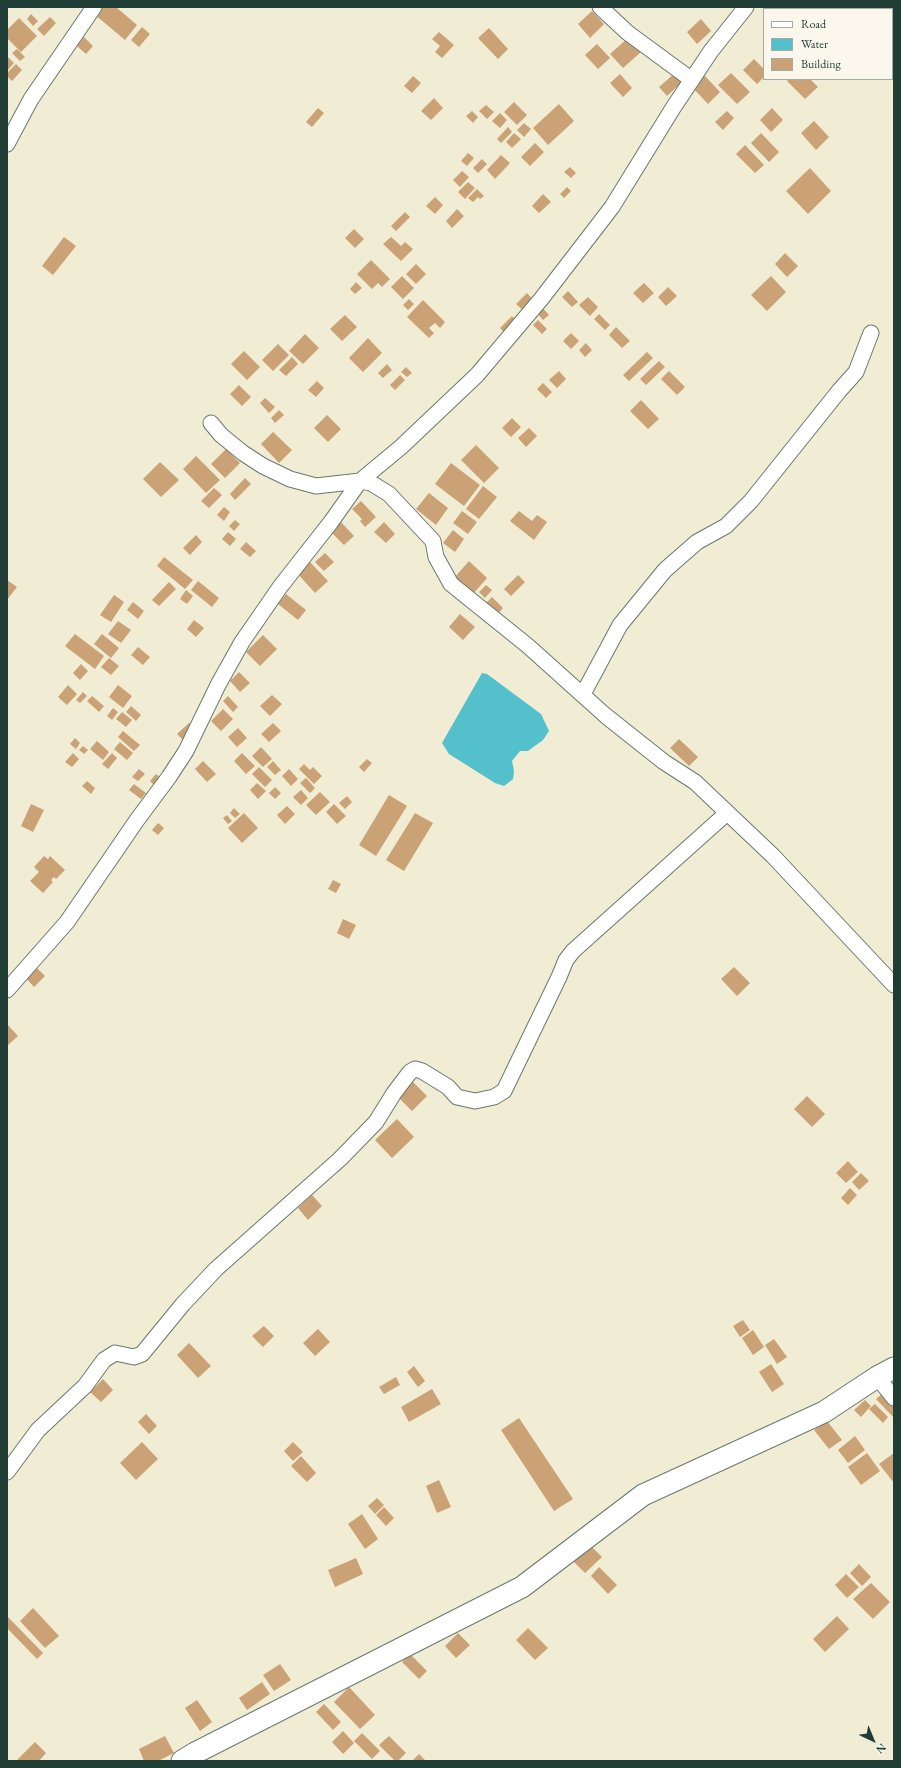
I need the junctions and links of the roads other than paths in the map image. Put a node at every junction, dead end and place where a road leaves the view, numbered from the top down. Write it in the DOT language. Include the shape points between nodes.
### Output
graph roads {
  1 [pos="94,7"];
  2 [pos="600,7"];
  3 [pos="746,7"];
  4 [pos="692,80"];
  5 [pos="7,144"];
  6 [pos="871,333"];
  7 [pos="211,423"];
  8 [pos="360,481"];
  9 [pos="583,694"];
  10 [pos="727,813"];
  11 [pos="894,985"];
  12 [pos="7,990"];
  13 [pos="885,1373"];
  14 [pos="894,1398"];
  15 [pos="7,1472"];
  16 [pos="182,1761"];
  1 -- 5 [label="street" via="31,99"];
  2 -- 4 [label="street" via="628,33"];
  3 -- 4 [label="street"];
  4 -- 8 [label="street" via="612,207 542,298 477,375"];
  6 -- 9 [label="street" via="856,372 751,501 726,526 697,542 665,570 620,625"];
  7 -- 8 [label="street" via="243,453 290,479 316,486"];
  8 -- 9 [label="street" via="370,483 389,494 434,541 436,557 451,584"];
  8 -- 12 [label="street" via="242,642 186,751 168,777 67,922"];
  9 -- 10 [label="street" via="606,716 664,762 695,782"];
  10 -- 11 [label="street" via="773,856"];
  10 -- 15 [label="street" via="569,956 504,1091 494,1097 475,1101 457,1097 448,1087 422,1071 414,1069 410,1072 376,1122 340,1159 216,1269 142,1354 134,1357 115,1353 104,1360 84,1386 38,1430"];
  13 -- 14 [label="street"];
  13 -- 16 [label="street" via="824,1412 643,1495 522,1587"];
}
